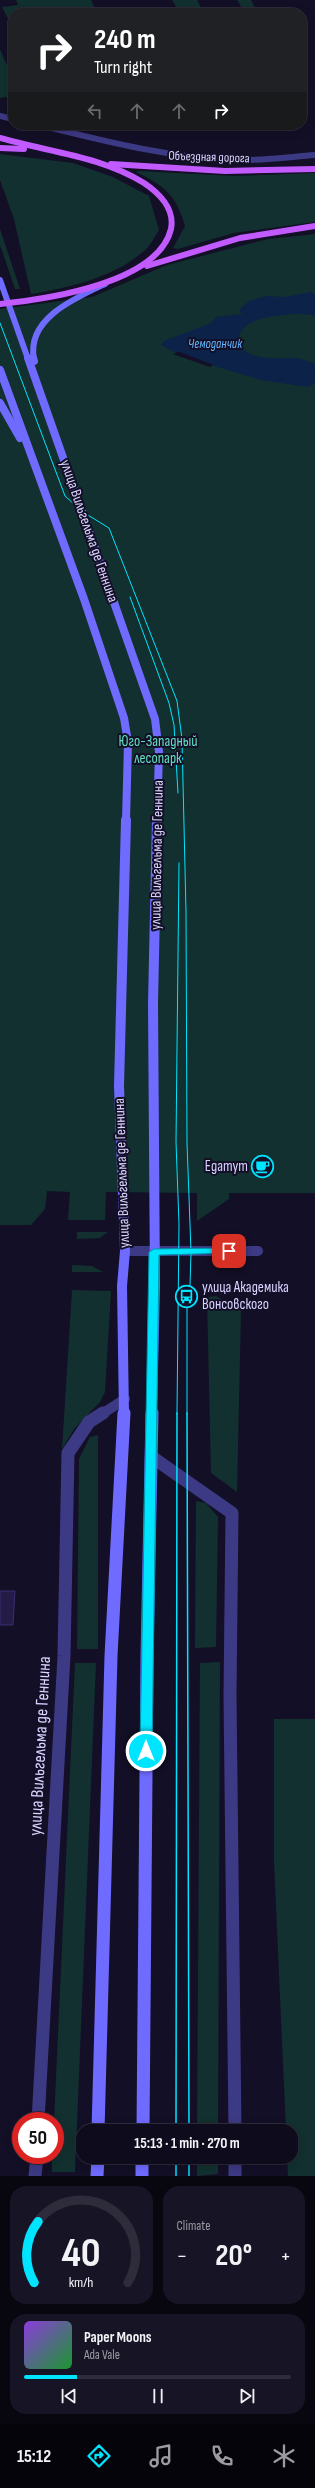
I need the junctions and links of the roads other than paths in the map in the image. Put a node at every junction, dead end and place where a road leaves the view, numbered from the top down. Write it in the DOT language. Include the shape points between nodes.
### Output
graph roads {
  1 [pos="59,130"];
  2 [pos="0,138"];
  3 [pos="0,148"];
  4 [pos="52,152"];
  5 [pos="315,155"];
  6 [pos="102,164"];
  7 [pos="315,169"];
  8 [pos="315,226"];
  9 [pos="134,271"];
  10 [pos="0,280"];
  11 [pos="106,283"];
  12 [pos="4,304"];
  13 [pos="0,370"];
  14 [pos="34,371"];
  15 [pos="0,403"];
  16 [pos="33,461"];
  17 [pos="125,1251"];
  18 [pos="258,1251"];
  19 [pos="154,1252"];
  20 [pos="125,1399"];
  21 [pos="152,1457"];
  22 [pos="39,2112"];
  23 [pos="98,2124"];
  24 [pos="143,2124"];
  25 [pos="235,2124"];
  26 [pos="36,2164"];
  27 [pos="98,2164"];
  28 [pos="142,2164"];
  29 [pos="235,2164"];
  30 [pos="35,2176"];
  31 [pos="97,2176"];
  32 [pos="142,2176"];
  33 [pos="235,2176"];
  1 -- 5 [label="street" via="137,149 184,157 247,160"];
  2 -- 4 [label="main road"];
  3 -- 4 [label="main road"];
  4 -- 6 [label="main road"];
  6 -- 7 [label="main road, Объездная дорога" via="225,171"];
  6 -- 9 [label="main road" via="143,182 161,196 170,212 173,229 166,245"];
  8 -- 9 [label="main road" via="234,239 170,257"];
  9 -- 11 [label="main road"];
  10 -- 12 [label="main road, улица Вильгельма де Геннина"];
  11 -- 12 [label="main road" via="68,294"];
  11 -- 14 [label="main road" via="62,307 40,328 32,346"];
  12 -- 14 [label="main road, улица Вильгельма де Геннина"];
  13 -- 16 [label="main road, улица Вильгельма де Геннина"];
  14 -- 19 [label="main road, улица Вильгельма де Геннина" via="155,719 159,768 153,1010"];
  15 -- 16 [label="main road"];
  16 -- 17 [label="main road, улица Вильгельма де Геннина" via="122,710 128,742 118,1086"];
  17 -- 19 [label="street"];
  17 -- 20 [label="main road, улица Вильгельма де Геннина" via="122,1286"];
  18 -- 19 [label="street"];
  19 -- 21 [label="main road, улица Вильгельма де Геннина"];
  20 -- 22 [label="street, улица Вильгельма де Геннина" via="89,1422 68,1453 64,1656"];
  20 -- 23 [label="main road, улица Вильгельма де Геннина" via="111,1656"];
  21 -- 24 [label="main road, улица Вильгельма де Геннина" via="147,1656"];
  21 -- 25 [label="street" via="232,1513 230,1695"];
  26 -- 30 [label="street"];
  27 -- 31 [label="main road"];
  28 -- 32 [label="main road"];
  29 -- 33 [label="street"];
}
